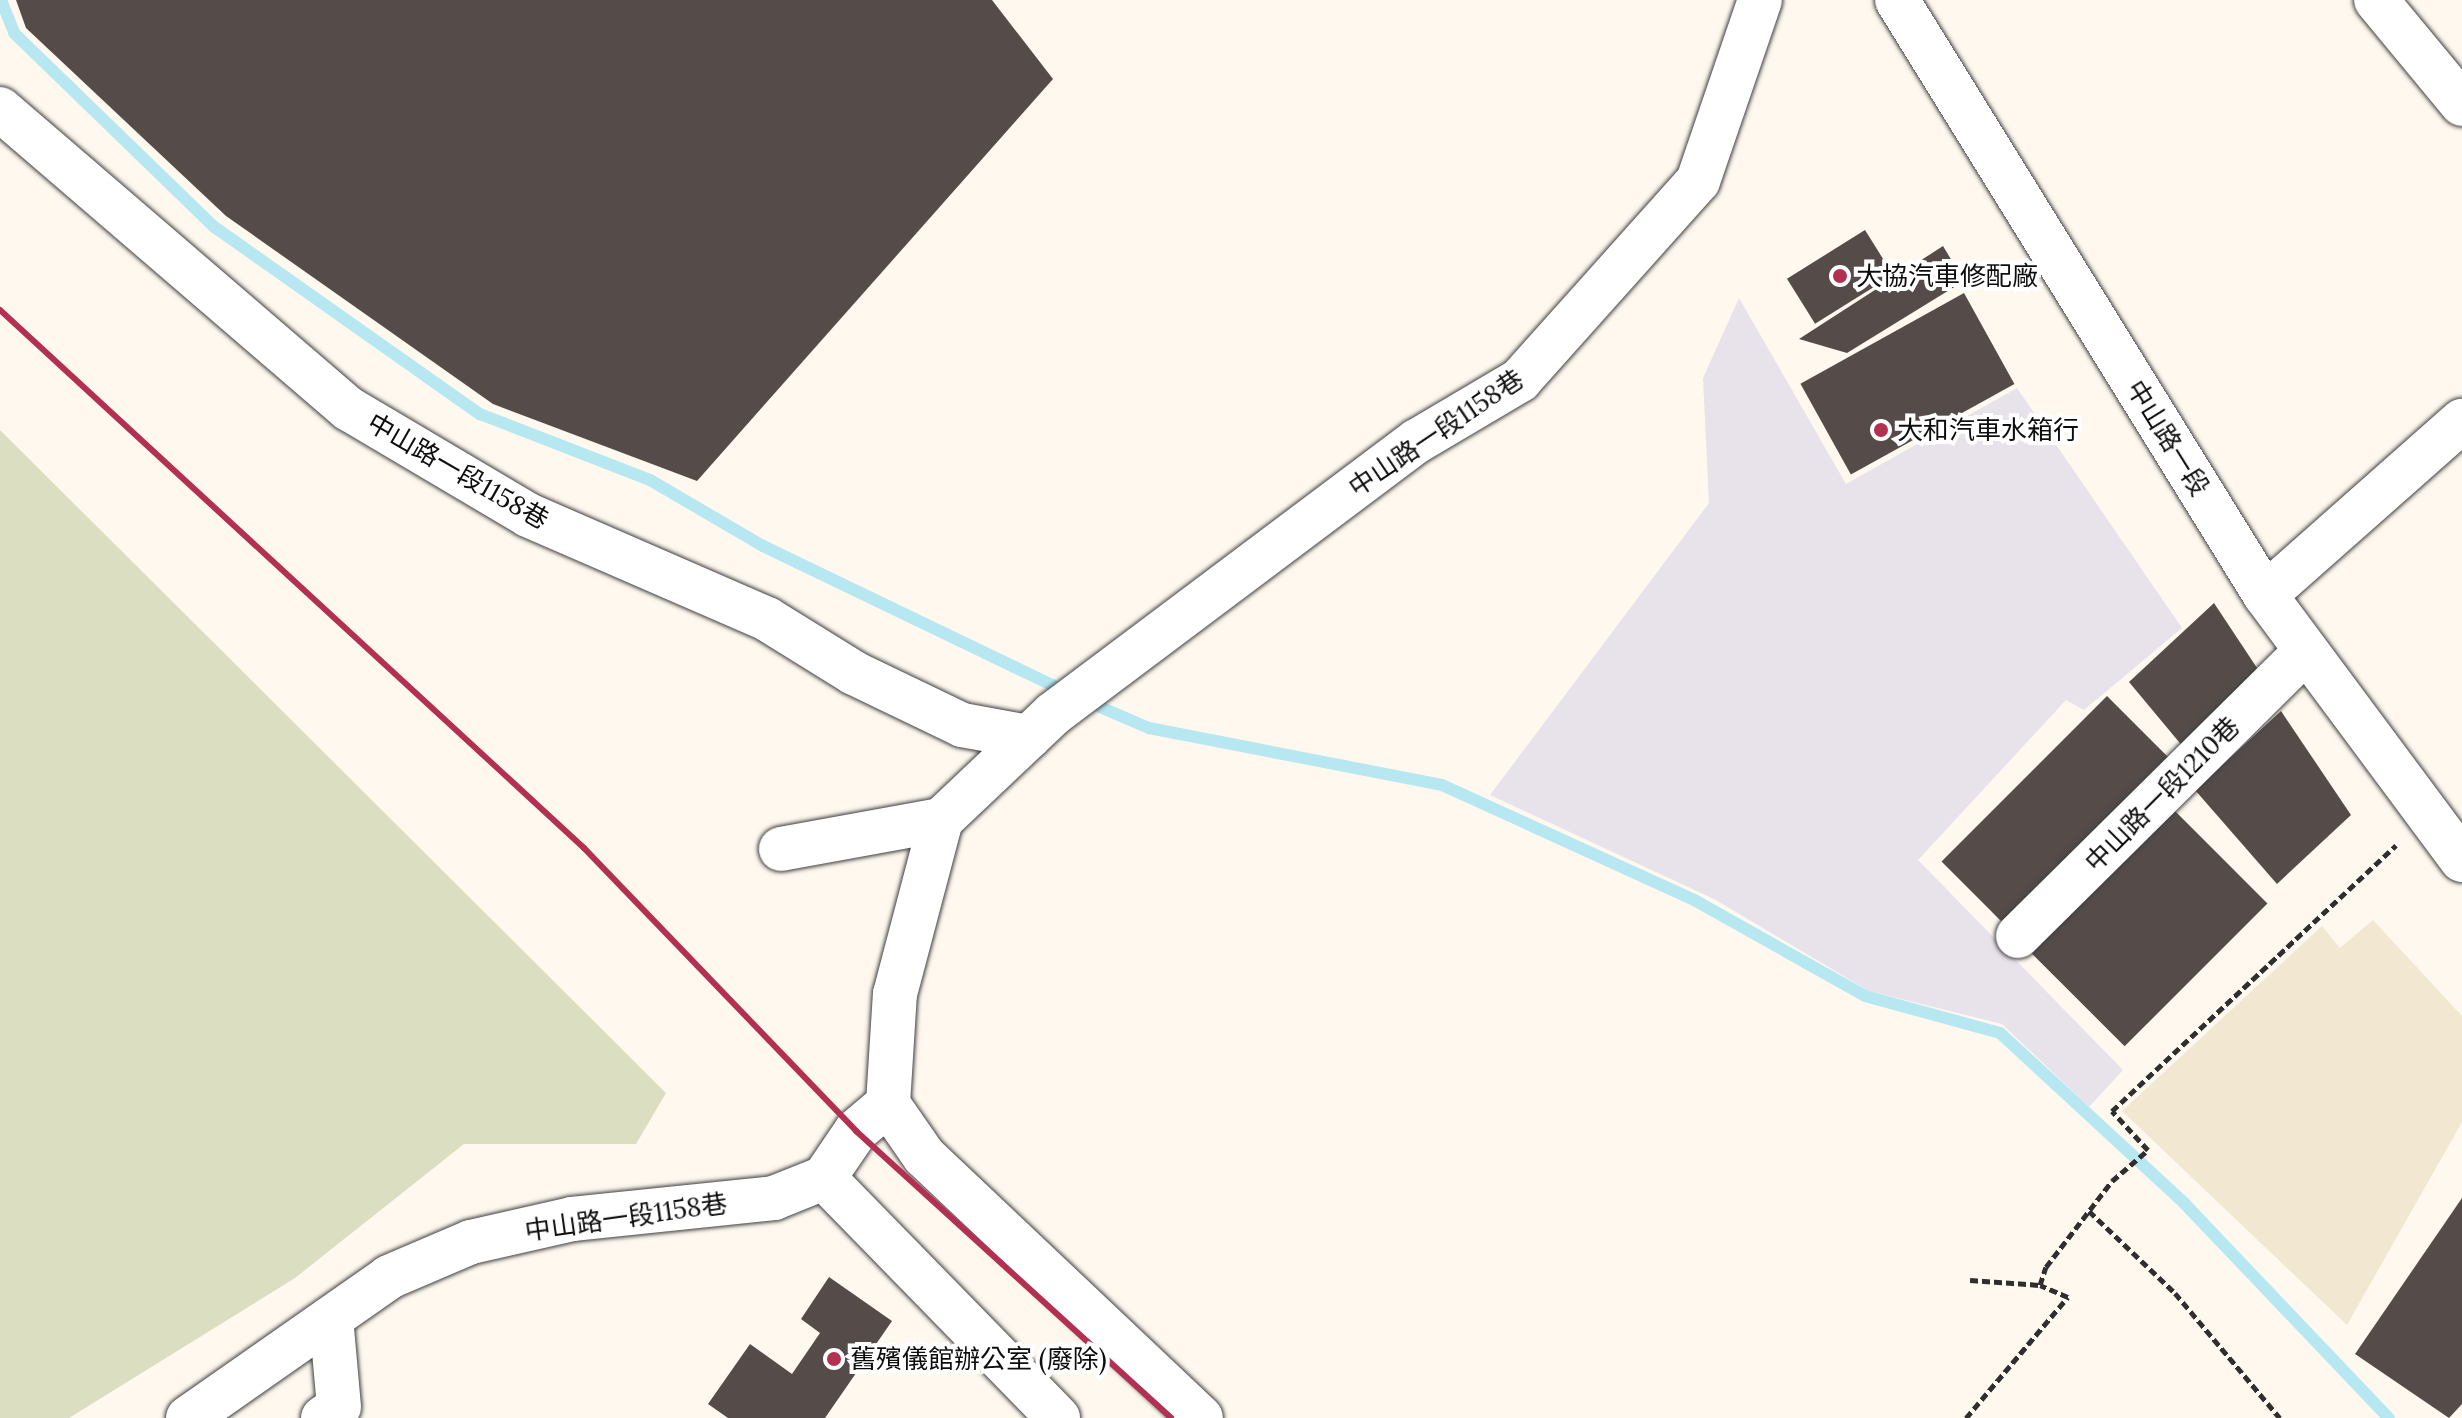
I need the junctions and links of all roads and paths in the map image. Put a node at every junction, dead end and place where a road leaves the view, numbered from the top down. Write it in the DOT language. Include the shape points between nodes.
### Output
graph roads {
  1 [pos="1760,0"];
  2 [pos="2376,0"];
  3 [pos="1908,4"];
  4 [pos="2462,104"];
  5 [pos="0,109"];
  6 [pos="2462,421"];
  7 [pos="2265,595"];
  8 [pos="2306,651"];
  9 [pos="1044,723"];
  10 [pos="941,820"];
  11 [pos="2448,833"];
  12 [pos="781,849"];
  13 [pos="2018,936"];
  14 [pos="888,1104"];
  15 [pos="824,1178"];
  16 [pos="2089,1211"];
  17 [pos="1970,1280"];
  18 [pos="2040,1285"];
  19 [pos="331,1318"];
  20 [pos="188,1418"];
  21 [pos="323,1418"];
  22 [pos="1058,1418"];
  23 [pos="1201,1418"];
  24 [pos="1966,1418"];
  25 [pos="2280,1418"];
  1 -- 9 [label="street, 中山路一段1158巷" via="1698,181 1520,380 1417,441"];
  2 -- 4 [label="street"];
  3 -- 7 [label="street, 中山路一段"];
  5 -- 9 [label="street, 中山路一段1158巷" via="349,409 528,515 767,619 854,673 962,725"];
  6 -- 7 [label="street"];
  7 -- 8 [label="street, 中山路一段"];
  8 -- 11 [label="street, 中山路一段"];
  8 -- 13 [label="street, 中山路一段1210巷"];
  9 -- 10 [label="street, 中山路一段1158巷"];
  10 -- 12 [label="street"];
  10 -- 14 [label="street" via="895,994"];
  11 -- 16 [label="path" via="2112,1111 2148,1150"];
  14 -- 15 [label="street" via="856,1131"];
  14 -- 23 [label="street" via="924,1156"];
  15 -- 19 [label="street, 中山路一段1158巷" via="774,1198 572,1219 471,1242 389,1277"];
  15 -- 22 [label="street"];
  16 -- 18 [label="path"];
  16 -- 25 [label="path" via="2175,1293"];
  17 -- 18 [label="path"];
  18 -- 24 [label="path" via="2068,1297"];
  19 -- 20 [label="street, 中山路一段1158巷"];
  19 -- 21 [label="street" via="339,1407"];
}
